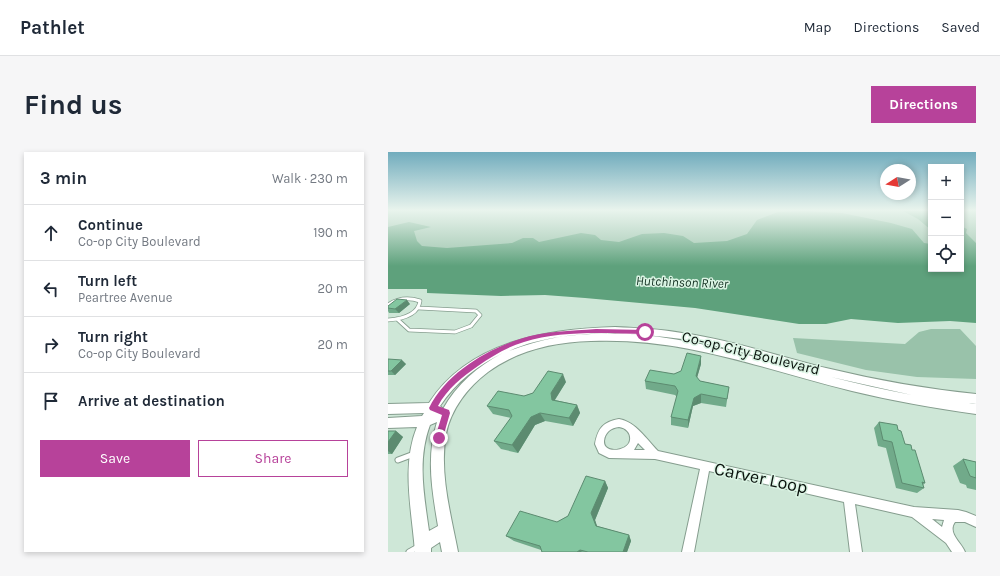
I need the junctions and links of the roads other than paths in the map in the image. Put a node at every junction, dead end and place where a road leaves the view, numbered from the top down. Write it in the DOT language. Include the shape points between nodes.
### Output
graph roads {
  1 [pos="388,305"];
  2 [pos="419,308"];
  3 [pos="388,320"];
  4 [pos="397,320"];
  5 [pos="906,394"];
  6 [pos="976,399"];
  7 [pos="433,408"];
  8 [pos="388,409"];
  9 [pos="976,409"];
  10 [pos="447,413"];
  11 [pos="426,422"];
  12 [pos="388,423"];
  13 [pos="634,432"];
  14 [pos="416,453"];
  15 [pos="621,454"];
  16 [pos="655,455"];
  17 [pos="398,460"];
  18 [pos="705,466"];
  19 [pos="849,497"];
  20 [pos="914,512"];
  21 [pos="957,516"];
  22 [pos="976,522"];
  23 [pos="446,529"];
  24 [pos="948,538"];
  25 [pos="423,548"];
  26 [pos="409,552"];
  27 [pos="450,552"];
  28 [pos="688,552"];
  29 [pos="856,552"];
  30 [pos="958,552"];
  1 -- 2 [label="lane" via="400,298 420,301"];
  2 -- 4 [label="lane"];
  2 -- 4 [label="lane" via="476,311 480,316 471,326 456,332 409,330"];
  3 -- 4 [label="lane"];
  5 -- 6 [label="main road, Co-op City Boulevard"];
  5 -- 7 [label="main road, Co-op City Boulevard" via="690,337 645,332 590,331 533,337 503,348 478,361 464,372 445,389"];
  5 -- 9 [label="main road, Co-op City Boulevard"];
  5 -- 10 [label="main road, Co-op City Boulevard" via="818,378 694,345 655,340 594,338 538,344 498,360 462,389"];
  7 -- 8 [label="main road"];
  7 -- 10 [label="main road"];
  7 -- 11 [label="main road, Co-op City Boulevard"];
  10 -- 11 [label="main road"];
  10 -- 23 [label="main road, Co-op City Boulevard" via="437,450"];
  11 -- 12 [label="main road"];
  11 -- 14 [label="main road, Co-op City Boulevard"];
  13 -- 15 [label="street" via="633,444"];
  13 -- 15 [label="street" via="630,426 620,423 604,431 600,441 603,450 611,454"];
  13 -- 16 [label="street"];
  14 -- 17 [label="lane"];
  14 -- 25 [label="main road, Co-op City Boulevard"];
  15 -- 16 [label="street"];
  16 -- 18 [label="street"];
  18 -- 19 [label="street, Carver Loop"];
  18 -- 28 [label="street, Carver Loop"];
  19 -- 20 [label="street, Carver Loop"];
  19 -- 29 [label="street"];
  20 -- 21 [label="street, Carver Loop"];
  20 -- 24 [label="street"];
  21 -- 22 [label="street, Carver Loop"];
  21 -- 24 [label="street" via="946,523"];
  23 -- 25 [label="main road"];
  23 -- 27 [label="main road, Co-op City Boulevard"];
  24 -- 30 [label="street"];
  25 -- 26 [label="lane"];
}
